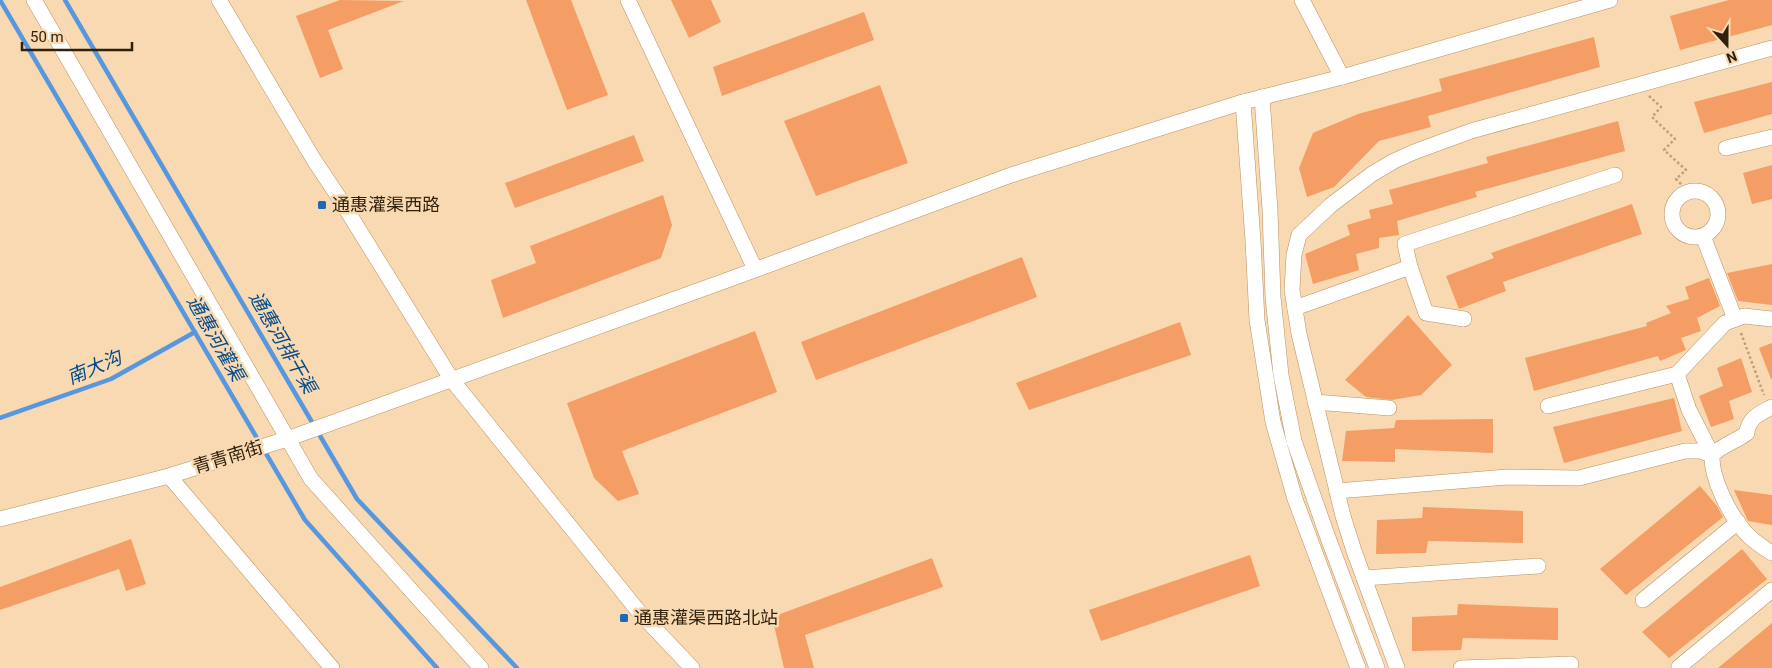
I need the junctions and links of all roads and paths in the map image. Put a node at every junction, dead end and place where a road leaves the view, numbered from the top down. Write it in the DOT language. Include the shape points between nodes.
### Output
graph roads {
  1 [pos="34,0"];
  2 [pos="219,0"];
  3 [pos="628,0"];
  4 [pos="1302,0"];
  5 [pos="1610,0"];
  6 [pos="1772,48"];
  7 [pos="1342,76"];
  8 [pos="1638,85"];
  9 [pos="1262,97"];
  10 [pos="1243,102"];
  11 [pos="1772,137"];
  12 [pos="1726,148"];
  13 [pos="1615,175"];
  14 [pos="1689,192"];
  15 [pos="1703,236"];
  16 [pos="1410,267"];
  17 [pos="755,269"];
  18 [pos="1295,308"];
  19 [pos="1464,319"];
  20 [pos="1736,319"];
  21 [pos="1772,320"];
  22 [pos="1677,374"];
  23 [pos="452,380"];
  24 [pos="1315,402"];
  25 [pos="1548,406"];
  26 [pos="1389,408"];
  27 [pos="1771,408"];
  28 [pos="288,439"];
  29 [pos="1712,455"];
  30 [pos="169,476"];
  31 [pos="1337,491"];
  32 [pos="0,519"];
  33 [pos="1738,522"];
  34 [pos="1772,553"];
  35 [pos="1538,566"];
  36 [pos="1364,578"];
  37 [pos="1772,590"];
  38 [pos="1643,600"];
  39 [pos="1571,664"];
  40 [pos="1679,667"];
  41 [pos="332,668"];
  42 [pos="481,668"];
  43 [pos="692,668"];
  44 [pos="1358,668"];
  45 [pos="1377,668"];
  46 [pos="1397,668"];
  47 [pos="1460,668"];
  1 -- 28 [label="street"];
  2 -- 23 [label="street" via="314,160"];
  3 -- 17 [label="street"];
  4 -- 7 [label="street"];
  5 -- 7 [label="street, 青青南街"];
  6 -- 8 [label="street"];
  7 -- 9 [label="street, 青青南街"];
  8 -- 14 [label="path" via="1661,108 1652,117 1676,139 1664,150 1686,170 1676,179"];
  8 -- 18 [label="street" via="1471,130 1414,152 1372,174 1331,205 1299,235 1292,290"];
  9 -- 10 [label="street, 青青南街"];
  9 -- 45 [label="street" via="1280,375 1294,441"];
  10 -- 17 [label="street, 青青南街" via="1011,175"];
  10 -- 44 [label="street" via="1257,320 1274,422 1296,499"];
  11 -- 12 [label="street"];
  13 -- 16 [label="street" via="1405,244"];
  14 -- 15 [label="street" via="1708,194 1718,207 1714,228"];
  14 -- 15 [label="street" via="1678,198 1674,205 1673,221 1688,237"];
  15 -- 20 [label="street"];
  16 -- 18 [label="street"];
  16 -- 19 [label="street" via="1426,313"];
  17 -- 23 [label="street, 青青南街"];
  18 -- 24 [label="street"];
  20 -- 21 [label="street" via="1744,316"];
  20 -- 22 [label="street" via="1725,323"];
  20 -- 27 [label="path"];
  22 -- 25 [label="street"];
  22 -- 29 [label="street" via="1689,410"];
  23 -- 28 [label="street, 青青南街"];
  23 -- 43 [label="street" via="639,612"];
  24 -- 26 [label="street"];
  24 -- 31 [label="street"];
  27 -- 29 [label="street" via="1754,417 1747,426 1747,433 1736,442 1719,448"];
  28 -- 30 [label="street, 青青南街"];
  28 -- 42 [label="street" via="310,479"];
  29 -- 31 [label="street" via="1685,451 1579,478 1507,477"];
  29 -- 33 [label="street" via="1711,466"];
  30 -- 32 [label="street, 青青南街"];
  30 -- 41 [label="street"];
  31 -- 36 [label="street"];
  33 -- 34 [label="street" via="1744,532"];
  33 -- 38 [label="street"];
  35 -- 36 [label="street"];
  36 -- 46 [label="street"];
  37 -- 40 [label="street"];
  39 -- 47 [label="street"];
}
